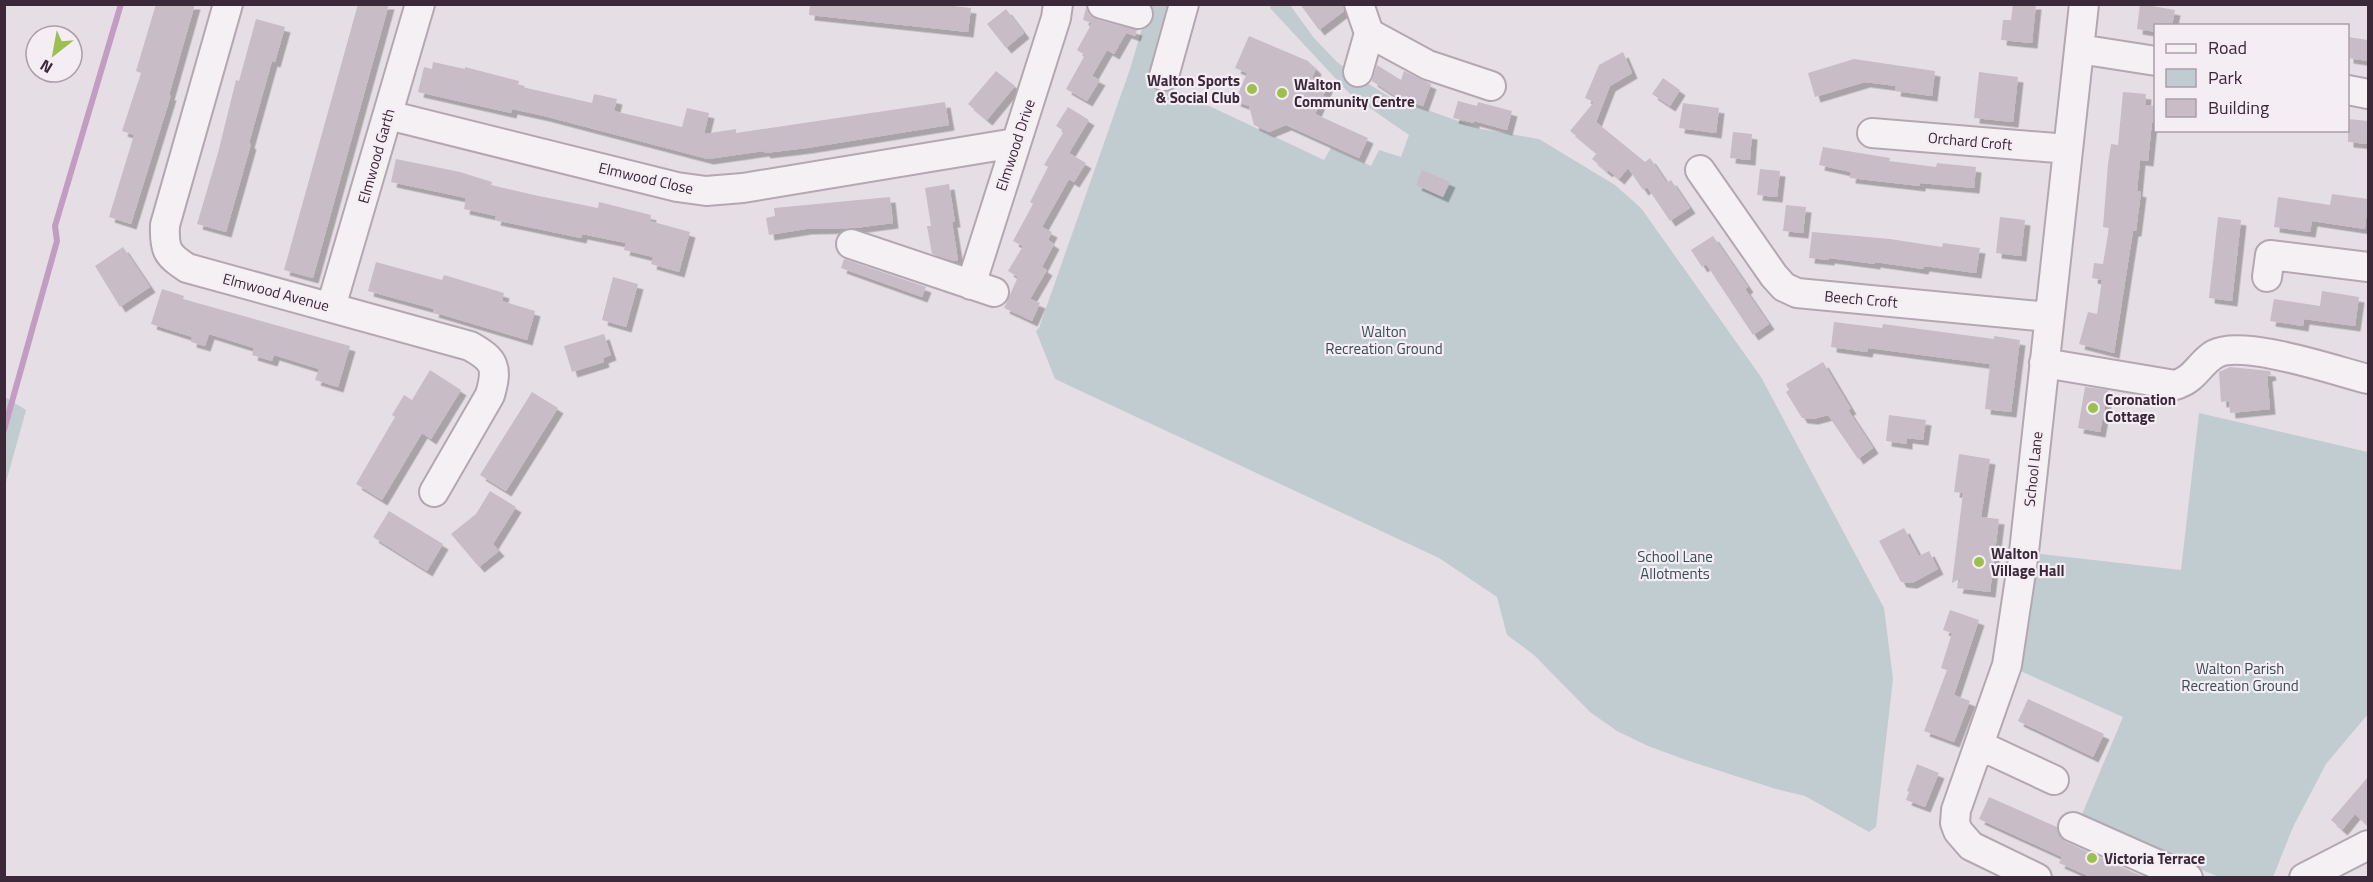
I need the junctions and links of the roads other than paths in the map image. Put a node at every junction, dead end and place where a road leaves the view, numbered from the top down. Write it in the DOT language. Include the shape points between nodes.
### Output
graph roads {
  1 [pos="228,4"];
  2 [pos="420,4"];
  3 [pos="1102,4"];
  4 [pos="1184,4"];
  5 [pos="1359,4"];
  6 [pos="2084,4"];
  7 [pos="1060,5"];
  8 [pos="1138,14"];
  9 [pos="1369,33"];
  10 [pos="2079,49"];
  11 [pos="2154,61"];
  12 [pos="1358,72"];
  13 [pos="1164,76"];
  14 [pos="1491,86"];
  15 [pos="2349,90"];
  16 [pos="2368,94"];
  17 [pos="388,115"];
  18 [pos="1872,128"];
  19 [pos="1015,143"];
  20 [pos="2068,149"];
  21 [pos="1700,170"];
  22 [pos="851,244"];
  23 [pos="2368,267"];
  24 [pos="2267,277"];
  25 [pos="331,307"];
  26 [pos="2049,317"];
  27 [pos="2044,363"];
  28 [pos="2368,379"];
  29 [pos="430,498"];
  30 [pos="1979,745"];
  31 [pos="2046,771"];
  32 [pos="2073,827"];
  33 [pos="2368,845"];
  34 [pos="2025,875"];
  35 [pos="2315,875"];
  36 [pos="2188,878"];
  1 -- 25 [label="street, Elmwood Avenue" via="165,225 164,243 171,257 187,268"];
  2 -- 17 [label="street, Elmwood Garth"];
  3 -- 8 [label="street"];
  4 -- 13 [label="street"];
  5 -- 9 [label="street"];
  6 -- 10 [label="street, School Lane"];
  7 -- 19 [label="street, Elmwood Drive"];
  9 -- 12 [label="street"];
  9 -- 14 [label="street" via="1428,65"];
  10 -- 11 [label="street"];
  10 -- 20 [label="street, School Lane"];
  15 -- 16 [label="street"];
  17 -- 19 [label="street, Elmwood Close" via="706,191"];
  17 -- 25 [label="street, Elmwood Garth"];
  18 -- 20 [label="street, Orchard Croft"];
  19 -- 22 [label="street, Elmwood Drive" via="983,289"];
  20 -- 26 [label="street, School Lane"];
  21 -- 26 [label="street, Beech Croft" via="1725,193 1774,276 1797,293"];
  23 -- 24 [label="street" via="2270,255"];
  25 -- 29 [label="street, Elmwood Avenue" via="470,346 487,355 493,364 495,378 490,394"];
  26 -- 27 [label="street, School Lane"];
  27 -- 28 [label="street" via="2175,385 2187,381 2215,354 2260,351"];
  27 -- 30 [label="street, School Lane" via="2024,552 2007,665"];
  30 -- 31 [label="street"];
  30 -- 34 [label="street, School Lane" via="1955,823 1971,846"];
  32 -- 36 [label="street"];
  33 -- 35 [label="street"];
}
